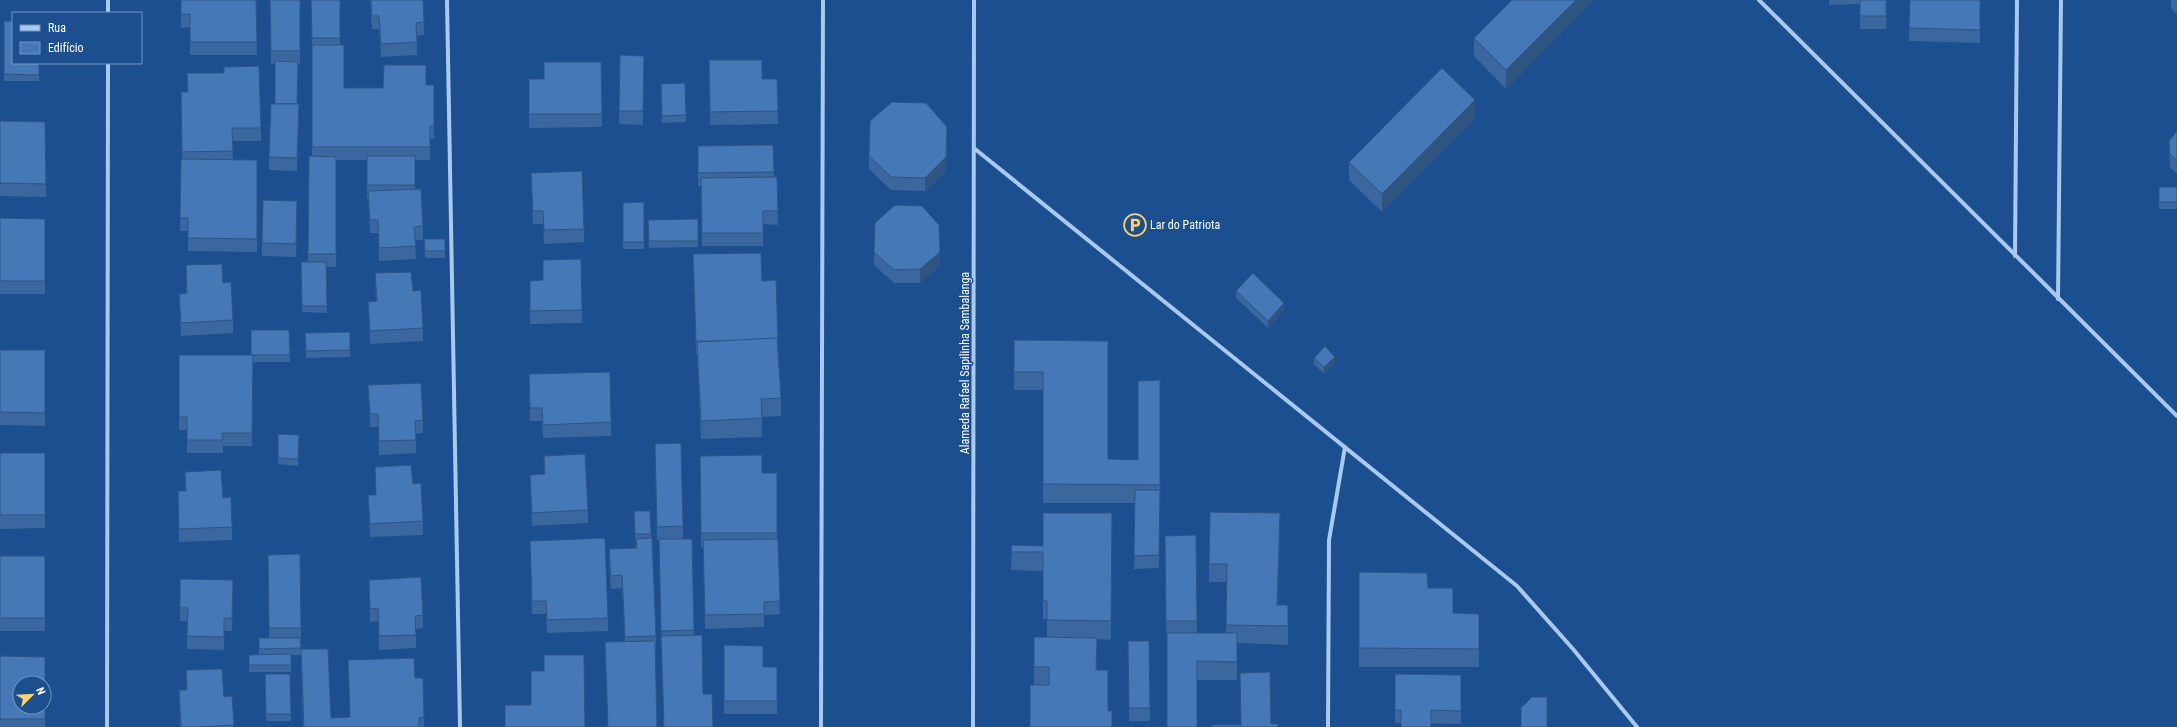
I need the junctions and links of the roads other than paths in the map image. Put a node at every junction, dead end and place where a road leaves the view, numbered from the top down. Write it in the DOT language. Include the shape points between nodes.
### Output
graph roads {
  1 [pos="108,0"];
  2 [pos="447,0"];
  3 [pos="823,0"];
  4 [pos="974,0"];
  5 [pos="1759,0"];
  6 [pos="2016,0"];
  7 [pos="2061,0"];
  8 [pos="108,12"];
  9 [pos="108,64"];
  10 [pos="975,149"];
  11 [pos="2015,256"];
  12 [pos="2058,299"];
  13 [pos="2177,416"];
  14 [pos="1346,447"];
  15 [pos="107,727"];
  16 [pos="460,727"];
  17 [pos="821,727"];
  18 [pos="974,727"];
  19 [pos="1328,727"];
  20 [pos="1637,727"];
  1 -- 8 [label="street"];
  2 -- 16 [label="street"];
  3 -- 17 [label="street"];
  4 -- 10 [label="street, Alameda Rafael Sapilinha Sambalanga"];
  5 -- 11 [label="street"];
  6 -- 11 [label="street"];
  7 -- 12 [label="street"];
  9 -- 15 [label="street"];
  10 -- 14 [label="street"];
  10 -- 18 [label="street, Alameda Rafael Sapilinha Sambalanga"];
  11 -- 12 [label="street"];
  12 -- 13 [label="street"];
  14 -- 19 [label="street" via="1329,540"];
  14 -- 20 [label="street" via="1517,586"];
}
